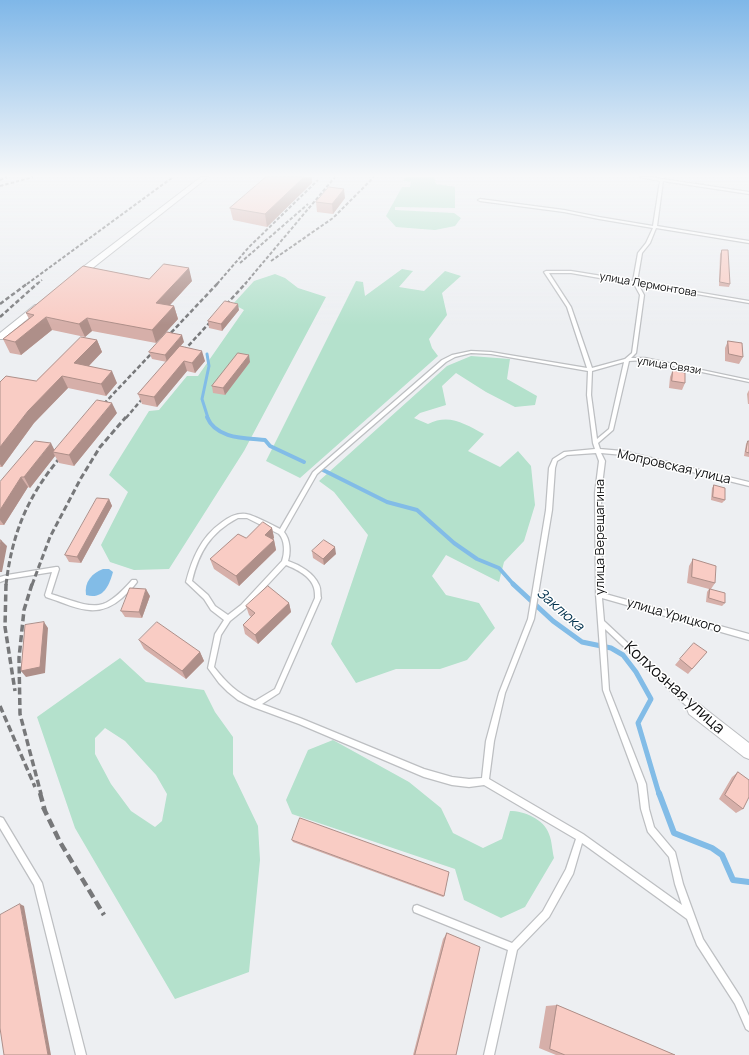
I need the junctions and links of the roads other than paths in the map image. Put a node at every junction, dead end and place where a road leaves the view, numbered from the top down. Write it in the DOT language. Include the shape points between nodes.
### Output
graph roads {
  1 [pos="141,226"];
  2 [pos="650,226"];
  3 [pos="655,227"];
  4 [pos="749,242"];
  5 [pos="546,272"];
  6 [pos="72,280"];
  7 [pos="636,282"];
  8 [pos="749,302"];
  9 [pos="42,304"];
  10 [pos="0,337"];
  11 [pos="627,360"];
  12 [pos="590,370"];
  13 [pos="749,381"];
  14 [pos="595,443"];
  15 [pos="598,450"];
  16 [pos="749,484"];
  17 [pos="281,532"];
  18 [pos="285,562"];
  19 [pos="0,580"];
  20 [pos="134,582"];
  21 [pos="599,595"];
  22 [pos="228,619"];
  23 [pos="602,622"];
  24 [pos="749,637"];
  25 [pos="255,705"];
  26 [pos="694,709"];
  27 [pos="749,752"];
  28 [pos="485,781"];
  29 [pos="0,821"];
  30 [pos="580,837"];
  31 [pos="417,909"];
  32 [pos="690,916"];
  33 [pos="513,948"];
  34 [pos="749,1026"];
  35 [pos="82,1055"];
  36 [pos="489,1055"];
  1 -- 6 [label="street"];
  2 -- 3 [label="lane"];
  3 -- 4 [label="lane"];
  3 -- 7 [label="lane" via="640,253"];
  5 -- 7 [label="lane, улица Лермонтова" via="571,272"];
  5 -- 12 [label="lane, улица Верещагина" via="569,307"];
  7 -- 8 [label="lane, улица Лермонтова"];
  7 -- 11 [label="lane" via="642,295 634,353"];
  9 -- 10 [label="street"];
  11 -- 12 [label="lane, улица Связи"];
  11 -- 13 [label="lane, улица Связи" via="645,359"];
  11 -- 14 [label="lane" via="611,430"];
  12 -- 14 [label="lane, улица Верещагина" via="589,395"];
  12 -- 17 [label="lane" via="491,353 471,352 444,361 315,473"];
  14 -- 15 [label="lane, улица Верещагина"];
  15 -- 16 [label="lane, Мопровская улица" via="623,453"];
  15 -- 21 [label="lane, улица Верещагина" via="602,461 598,493"];
  15 -- 28 [label="lane, Мопровская улица" via="566,453 555,460 552,468 549,510 531,620 502,693 490,741"];
  17 -- 18 [label="lane" via="285,537"];
  17 -- 22 [label="lane" via="248,516 237,516 224,522 200,549 192,564 189,582 206,597 213,608"];
  18 -- 22 [label="lane" via="243,607"];
  18 -- 25 [label="lane" via="293,564 308,576 316,585 318,598 277,691"];
  19 -- 20 [label="lane" via="56,569 48,595 89,608 104,607"];
  21 -- 23 [label="lane, улица Верещагина"];
  21 -- 24 [label="lane, улица Урицкого"];
  22 -- 25 [label="lane" via="218,634 211,668 225,686 240,699"];
  23 -- 26 [label="lane, Колхозная улица"];
  23 -- 32 [label="lane, улица Верещагина" via="606,690 642,784 651,829 672,855"];
  25 -- 28 [label="lane" via="276,711 424,773 452,781"];
  26 -- 27 [label="street, Колхозная улица"];
  28 -- 30 [label="lane"];
  29 -- 35 [label="lane" via="38,883"];
  30 -- 32 [label="lane"];
  30 -- 33 [label="lane" via="570,870 546,914"];
  31 -- 33 [label="lane"];
  32 -- 34 [label="lane, улица Верещагина" via="700,942 738,1001"];
  33 -- 36 [label="lane"];
}
